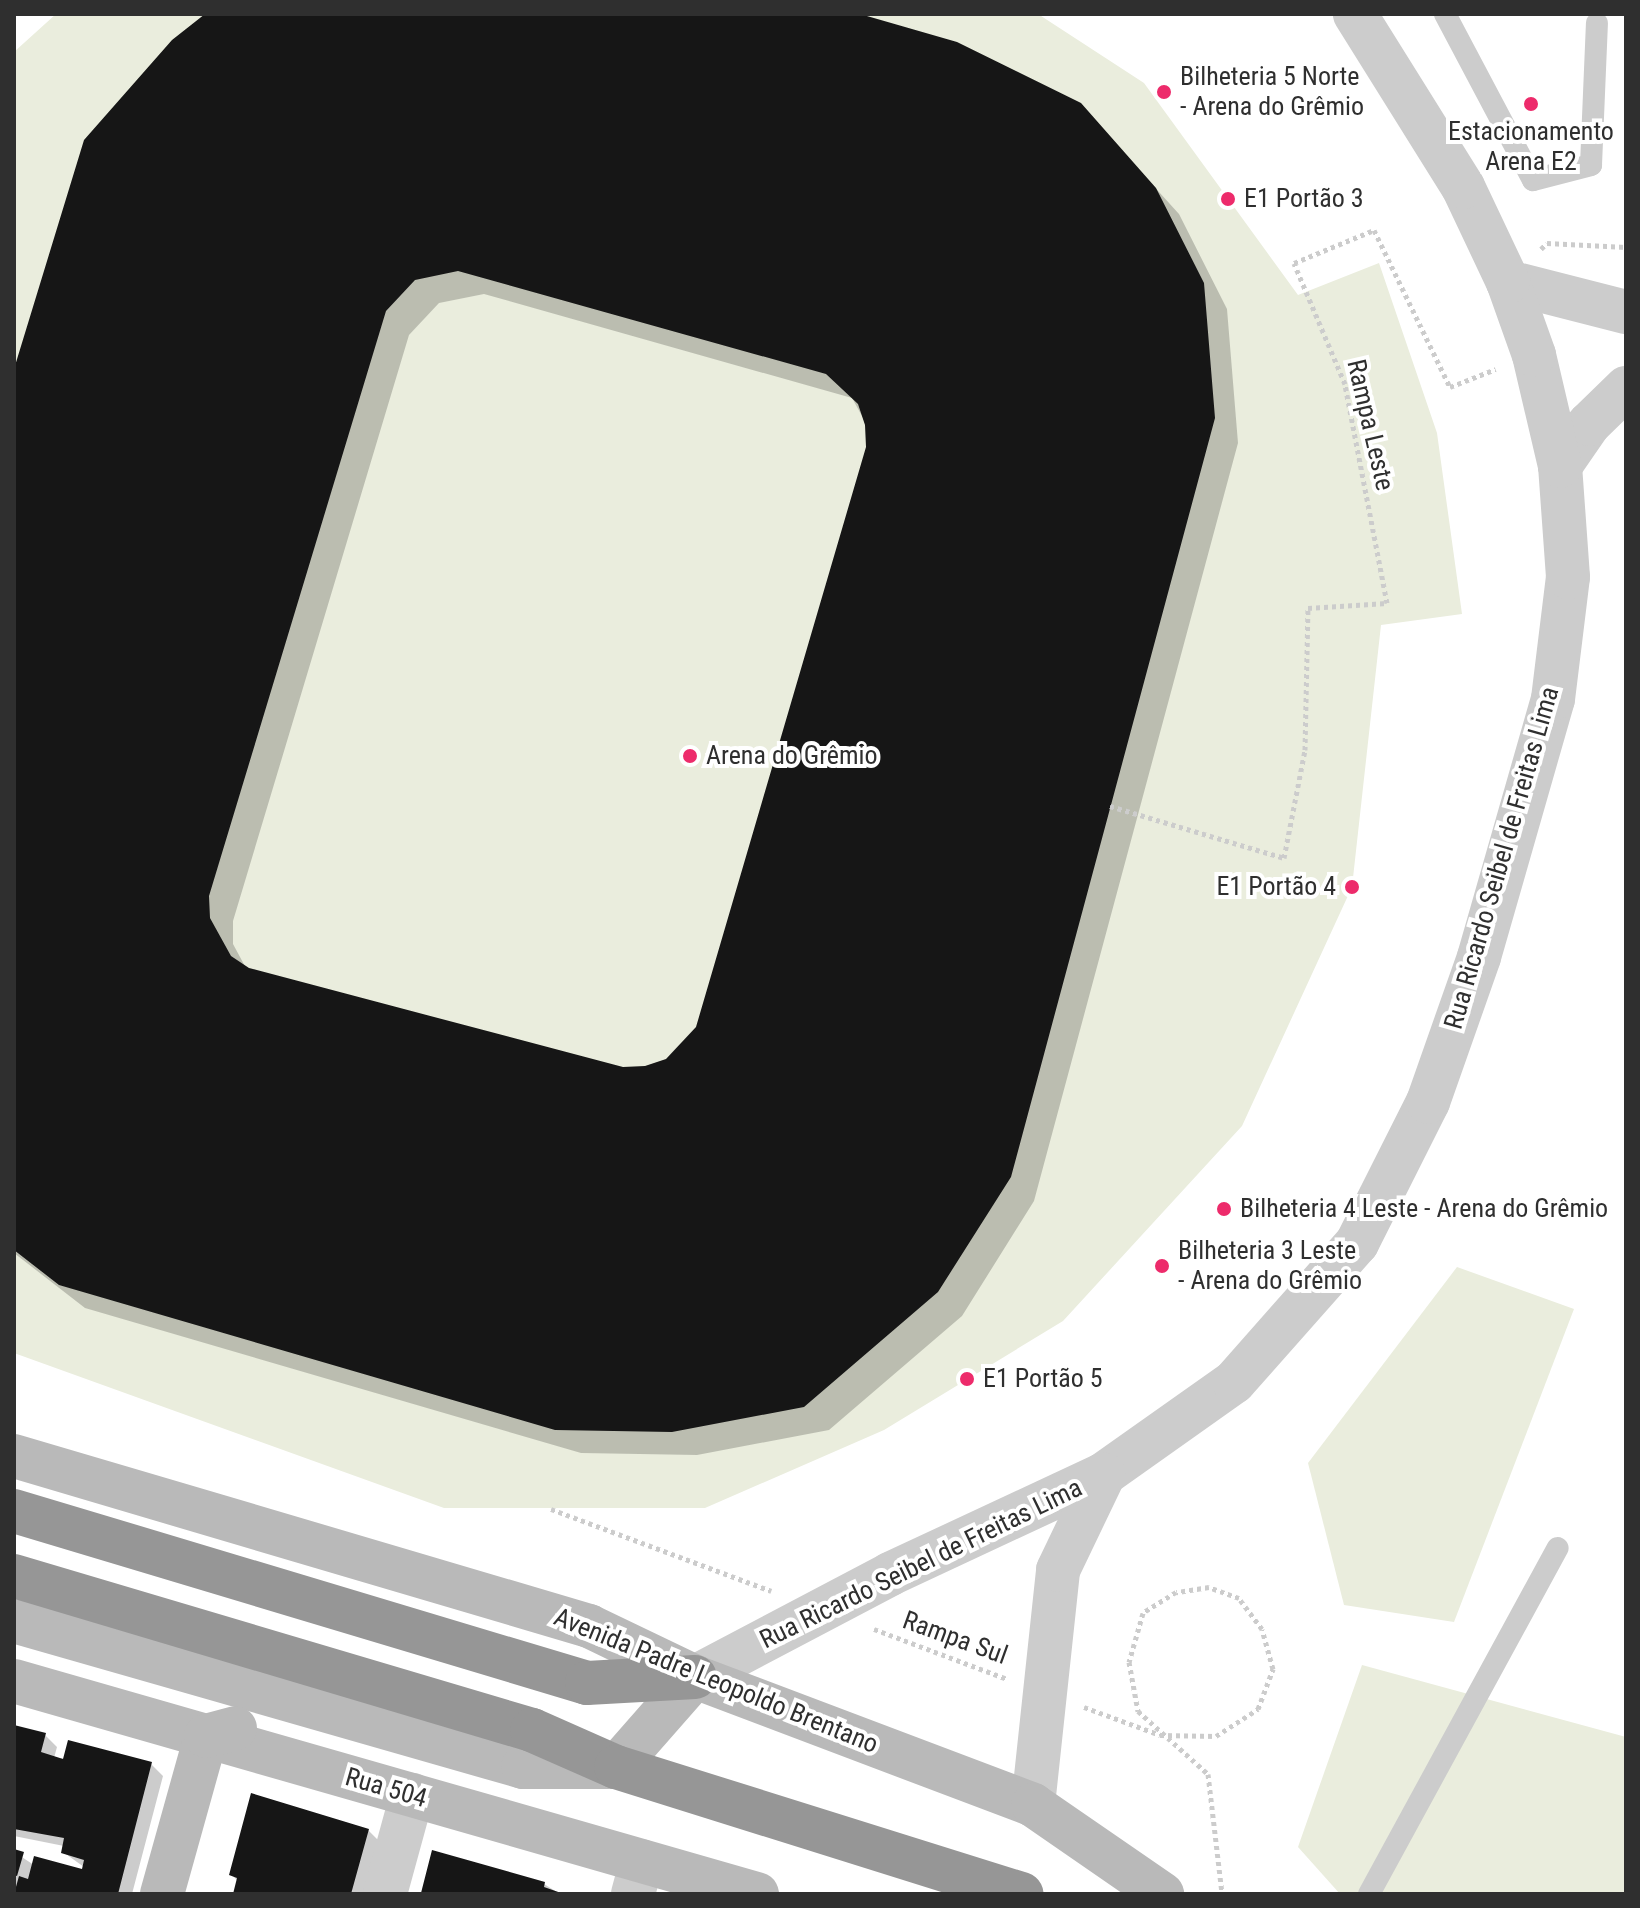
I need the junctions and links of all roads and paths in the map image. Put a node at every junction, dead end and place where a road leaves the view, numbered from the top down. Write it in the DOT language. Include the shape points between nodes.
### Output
graph roads {
  1 [pos="1355,14"];
  2 [pos="1445,14"];
  3 [pos="1597,23"];
  4 [pos="1508,282"];
  5 [pos="1626,312"];
  6 [pos="1534,355"];
  7 [pos="1626,388"];
  8 [pos="1560,466"];
  9 [pos="1110,806"];
  10 [pos="14,1456"];
  11 [pos="1104,1474"];
  12 [pos="551,1509"];
  13 [pos="14,1511"];
  14 [pos="1558,1548"];
  15 [pos="14,1576"];
  16 [pos="774,1592"];
  17 [pos="14,1621"];
  18 [pos="863,1625"];
  19 [pos="695,1677"];
  20 [pos="1011,1680"];
  21 [pos="14,1681"];
  22 [pos="1071,1702"];
  23 [pos="310,1707"];
  24 [pos="206,1736"];
  25 [pos="616,1767"];
  26 [pos="412,1795"];
  27 [pos="1033,1805"];
  28 [pos="637,1877"];
  29 [pos="162,1894"];
  30 [pos="385,1894"];
  31 [pos="757,1894"];
  32 [pos="1022,1894"];
  33 [pos="1162,1894"];
  34 [pos="1222,1894"];
  35 [pos="1369,1894"];
  1 -- 4 [label="street, Rua Ricardo Seibel de Freitas Lima" via="1463,187"];
  2 -- 3 [label="lane" via="1533,180 1591,165"];
  4 -- 5 [label="street"];
  4 -- 6 [label="street, Rua Ricardo Seibel de Freitas Lima"];
  6 -- 8 [label="street, Rua Ricardo Seibel de Freitas Lima"];
  6 -- 9 [label="path, Rampa Leste" via="1450,387 1374,230 1294,263 1345,384 1387,603 1308,608 1305,750 1284,858"];
  7 -- 8 [label="street" via="1589,424"];
  8 -- 11 [label="street, Rua Ricardo Seibel de Freitas Lima" via="1568,577 1553,699 1479,957 1428,1102 1357,1243 1234,1382"];
  10 -- 19 [label="main road, Avenida Padre Leopoldo Brentano" via="589,1626"];
  11 -- 19 [label="street, Rua Ricardo Seibel de Freitas Lima" via="890,1574"];
  11 -- 27 [label="street, Rua Ricardo Seibel de Freitas Lima" via="1058,1570"];
  12 -- 16 [label="path"];
  13 -- 19 [label="highway" via="587,1683"];
  14 -- 35 [label="lane"];
  15 -- 25 [label="highway" via="532,1730"];
  17 -- 23 [label="main road"];
  18 -- 20 [label="path, Rampa Sul"];
  19 -- 25 [label="main road"];
  19 -- 27 [label="main road, Avenida Padre Leopoldo Brentano"];
  21 -- 24 [label="main road, Rua 504"];
  22 -- 34 [label="path" via="1160,1735 1216,1736 1258,1709 1273,1669 1262,1629 1239,1598 1209,1587 1176,1592 1143,1613 1129,1662 1138,1711 1208,1774"];
  23 -- 24 [label="main road"];
  23 -- 25 [label="main road" via="523,1767"];
  24 -- 26 [label="main road, Rua 504"];
  24 -- 29 [label="main road"];
  25 -- 32 [label="highway"];
  26 -- 28 [label="main road, Rua 504"];
  26 -- 30 [label="street"];
  27 -- 33 [label="main road, Avenida Padre Leopoldo Brentano"];
  28 -- 31 [label="main road, Rua 504"];
}
